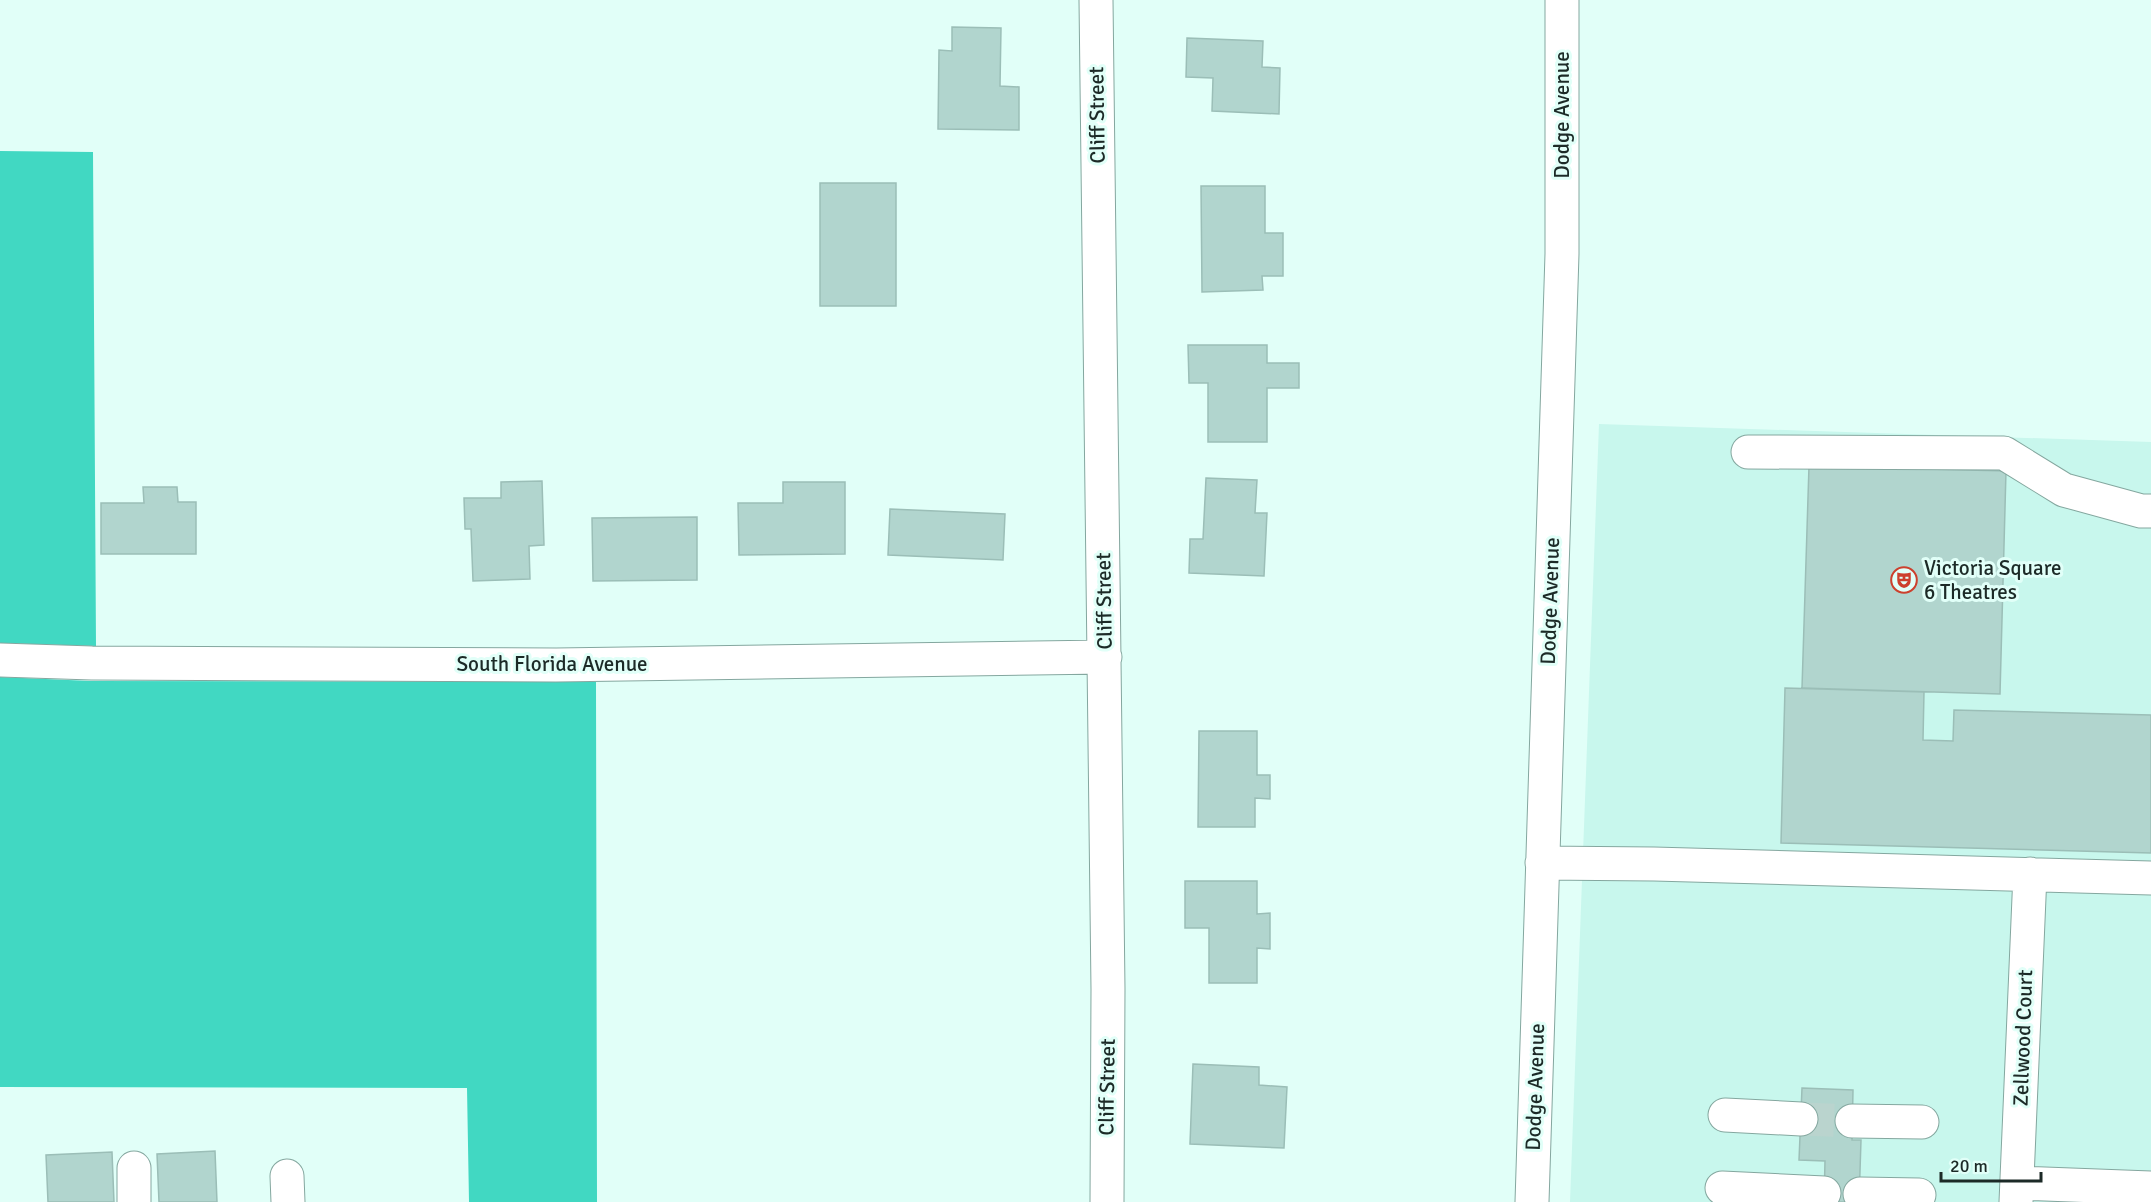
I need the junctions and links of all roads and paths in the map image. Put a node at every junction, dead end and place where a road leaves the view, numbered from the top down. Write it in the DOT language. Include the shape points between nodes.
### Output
graph roads {
  1 [pos="1096,0"];
  2 [pos="1562,0"];
  3 [pos="1748,452"];
  4 [pos="2151,511"];
  5 [pos="1105,657"];
  6 [pos="0,660"];
  7 [pos="1542,863"];
  8 [pos="2030,874"];
  9 [pos="2151,878"];
  10 [pos="1725,1115"];
  11 [pos="1801,1119"];
  12 [pos="1852,1121"];
  13 [pos="1922,1122"];
  14 [pos="134,1168"];
  15 [pos="1722,1188"];
  16 [pos="2151,1188"];
  17 [pos="2017,1192"];
  18 [pos="1824,1193"];
  19 [pos="1860,1194"];
  20 [pos="1919,1195"];
  21 [pos="134,1202"];
  22 [pos="1107,1202"];
  23 [pos="1532,1202"];
  1 -- 5 [label="street, Cliff Street"];
  2 -- 7 [label="street, Dodge Avenue" via="1562,254"];
  3 -- 4 [label="street" via="2004,453 2064,490"];
  5 -- 6 [label="street, South Florida Avenue" via="556,665"];
  5 -- 22 [label="street, Cliff Street"];
  7 -- 8 [label="street"];
  7 -- 23 [label="street, Dodge Avenue"];
  8 -- 9 [label="street"];
  8 -- 17 [label="street, Zellwood Court"];
  10 -- 11 [label="street"];
  12 -- 13 [label="street"];
  14 -- 21 [label="street"];
  15 -- 18 [label="street"];
  16 -- 17 [label="street"];
  19 -- 20 [label="street"];
}
